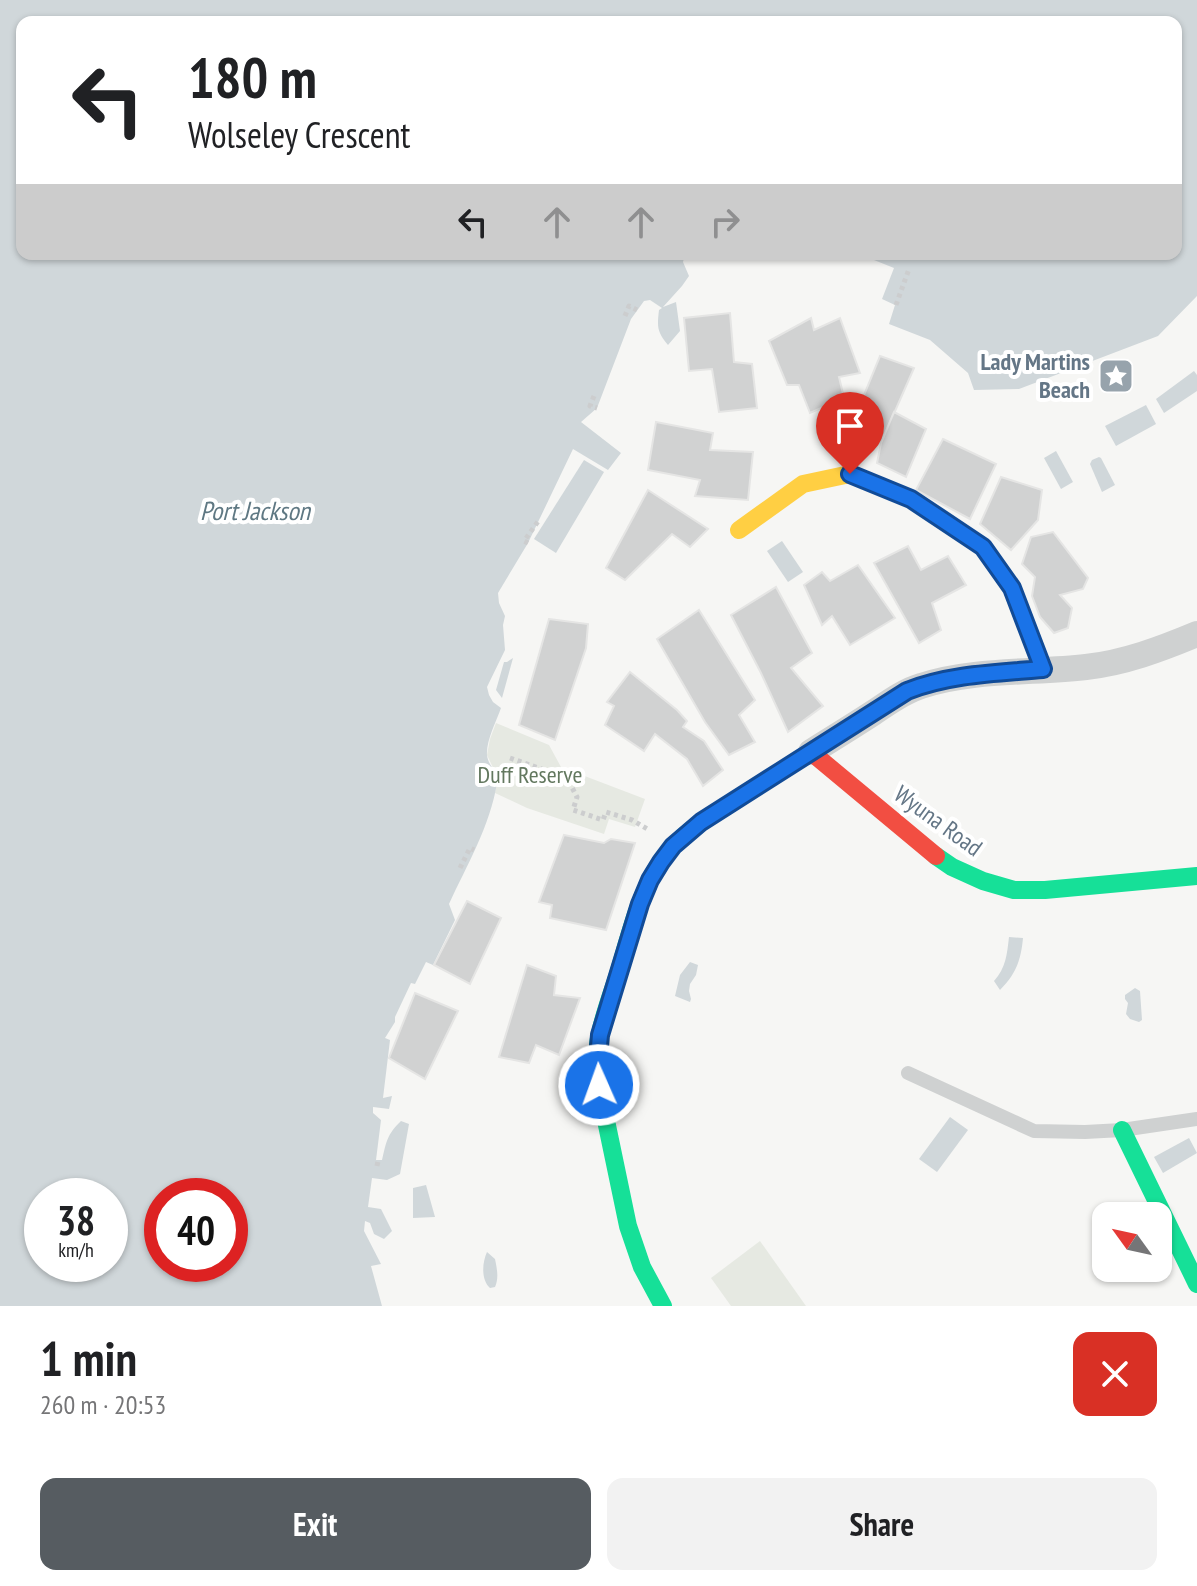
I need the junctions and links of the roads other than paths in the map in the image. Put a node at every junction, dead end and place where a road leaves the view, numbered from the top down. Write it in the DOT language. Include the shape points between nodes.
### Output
graph roads {
  1 [pos="739,530"];
  2 [pos="1197,634"];
  3 [pos="1043,669"];
  4 [pos="811,752"];
  5 [pos="1197,876"];
  6 [pos="908,1073"];
  7 [pos="1197,1119"];
  8 [pos="1122,1130"];
  9 [pos="1197,1284"];
  10 [pos="663,1306"];
  1 -- 3 [label="street" via="803,484 850,474 911,499 983,547 1012,588"];
  2 -- 3 [label="street" via="1109,663"];
  3 -- 4 [label="street" via="921,686"];
  4 -- 5 [label="street, Wyuna Road" via="927,849 983,881 1014,890 1045,890"];
  4 -- 10 [label="street" via="701,822 673,846 640,904 604,1019 597,1069 627,1225 641,1270"];
  6 -- 8 [label="lane" via="1034,1131"];
  7 -- 8 [label="lane"];
  8 -- 9 [label="street"];
}
